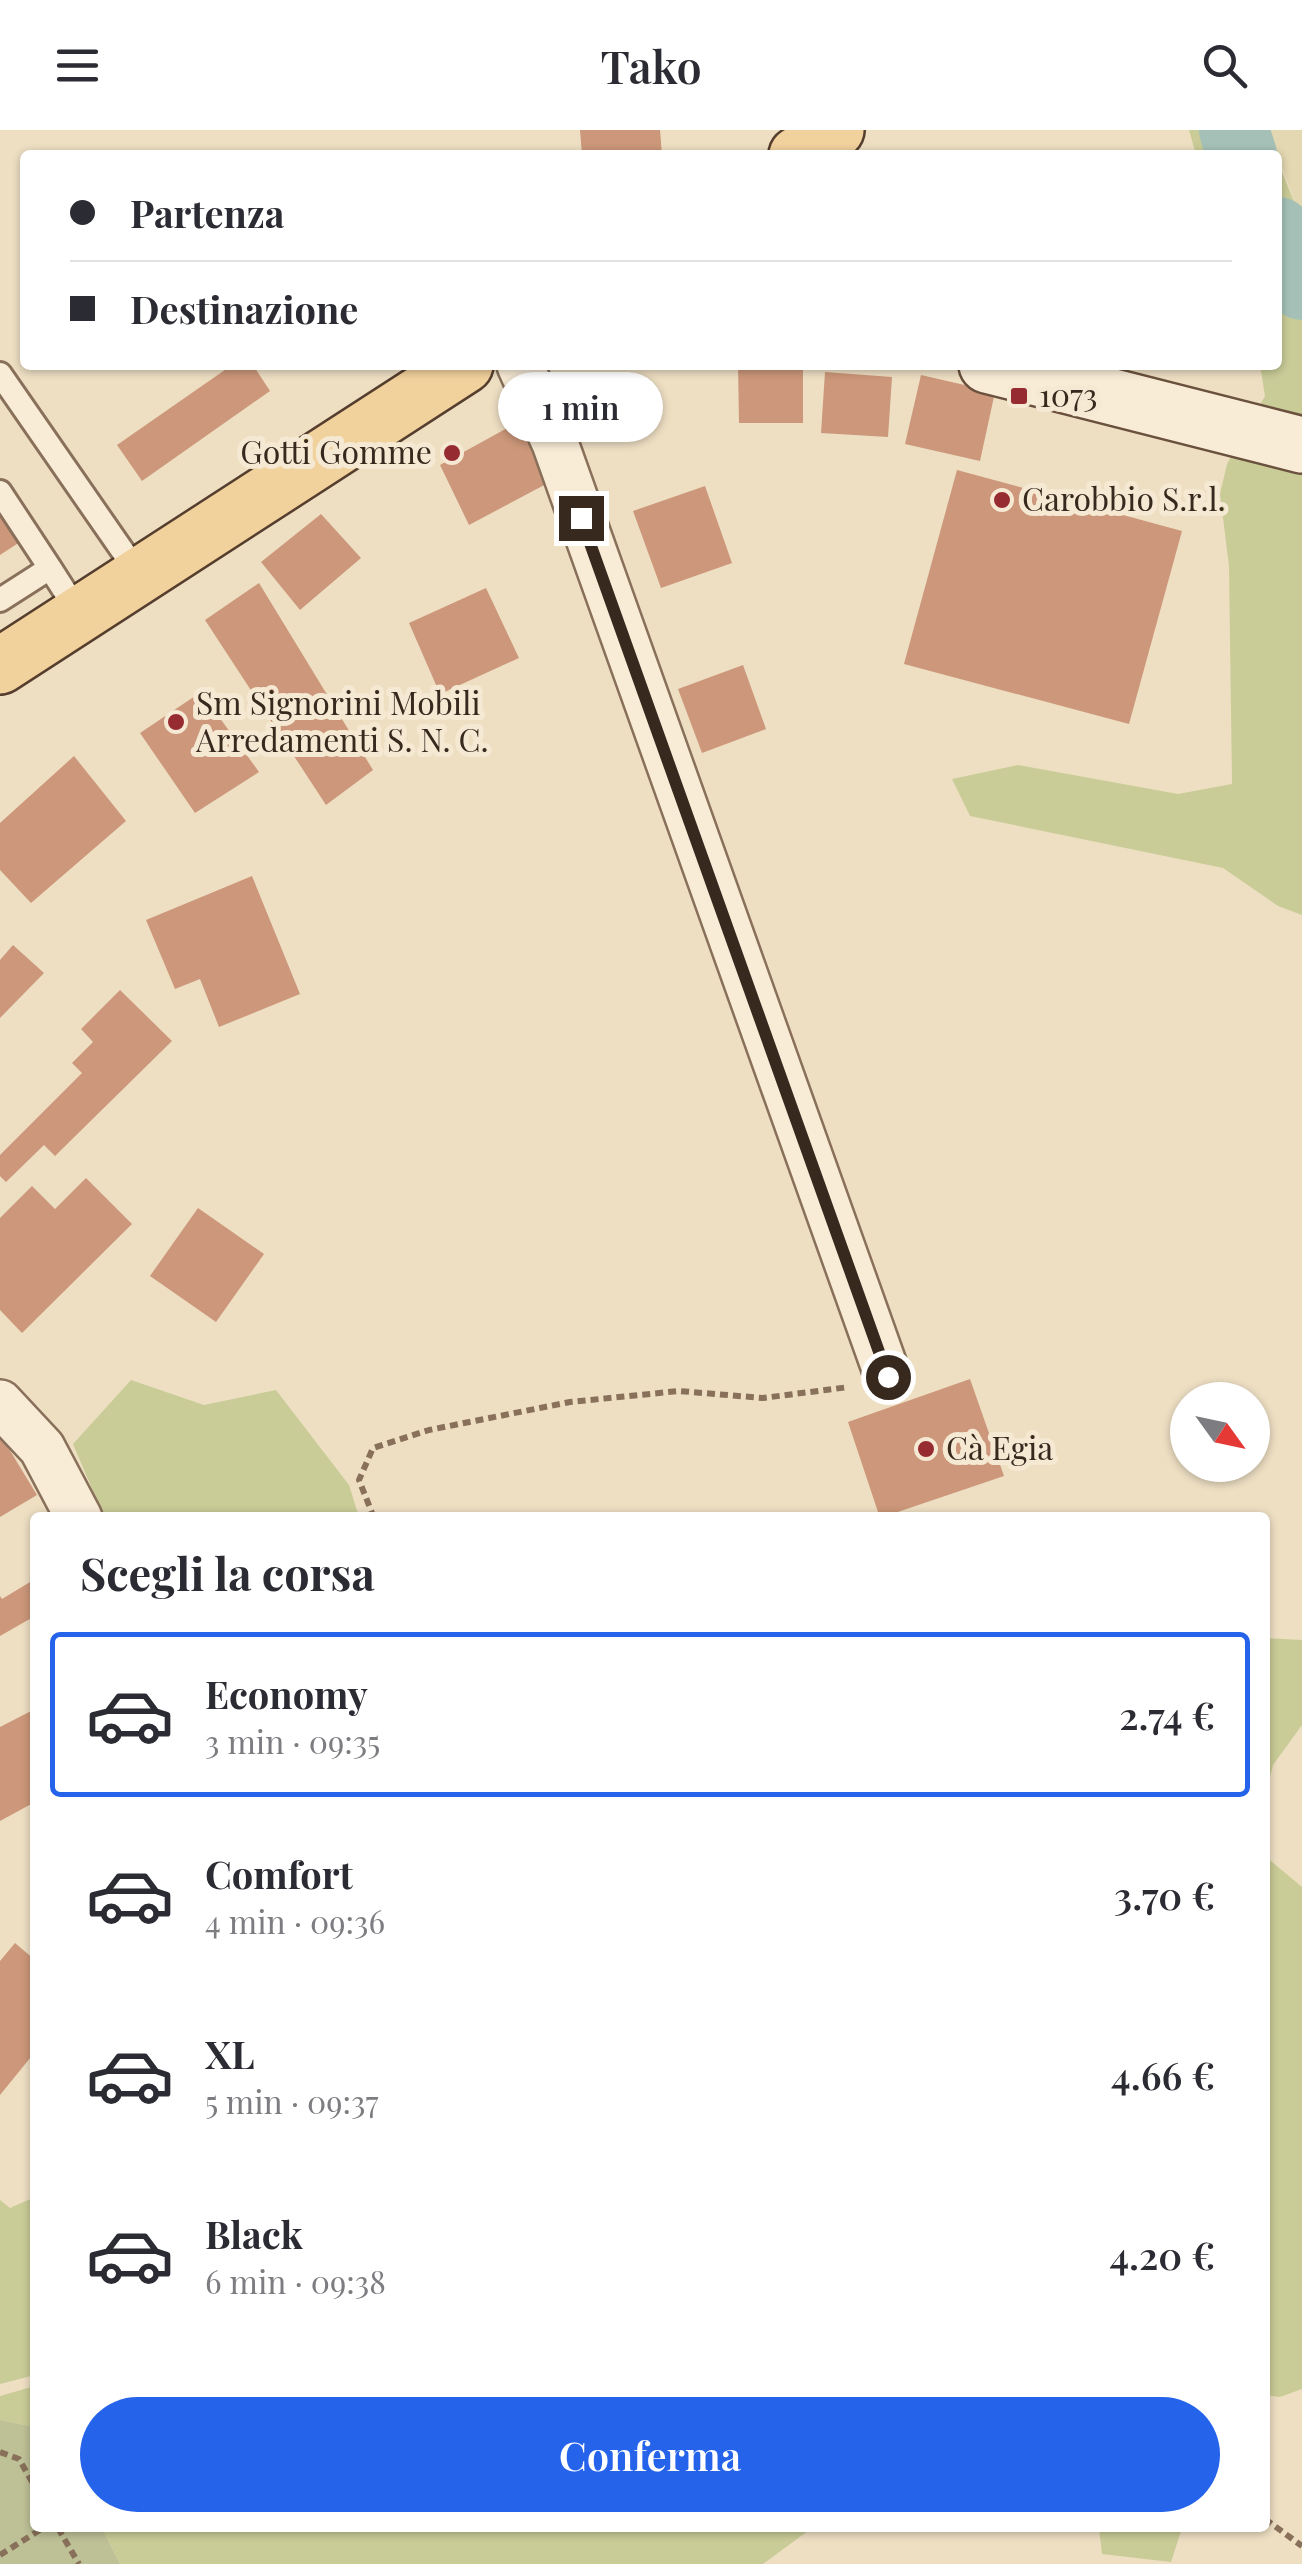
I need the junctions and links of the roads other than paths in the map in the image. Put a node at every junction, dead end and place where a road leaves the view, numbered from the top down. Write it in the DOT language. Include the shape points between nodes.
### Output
graph roads {
  1 [pos="836,130"];
  2 [pos="805,150"];
  3 [pos="457,370"];
  4 [pos="522,370"];
  5 [pos="1007,370"];
  6 [pos="0,374"];
  7 [pos="1291,443"];
  8 [pos="0,492"];
  9 [pos="50,568"];
  10 [pos="140,576"];
  11 [pos="0,600"];
  12 [pos="80,614"];
  13 [pos="0,666"];
  14 [pos="888,1377"];
  15 [pos="0,1403"];
  16 [pos="76,1512"];
  1 -- 2 [label="main road"];
  3 -- 10 [label="main road"];
  4 -- 14 [label="street" via="555,443"];
  5 -- 7 [label="main road"];
  6 -- 10 [label="lane"];
  8 -- 9 [label="lane"];
  9 -- 11 [label="lane"];
  9 -- 12 [label="lane"];
  10 -- 12 [label="main road"];
  12 -- 13 [label="main road"];
  15 -- 16 [label="street" via="42,1448"];
}
